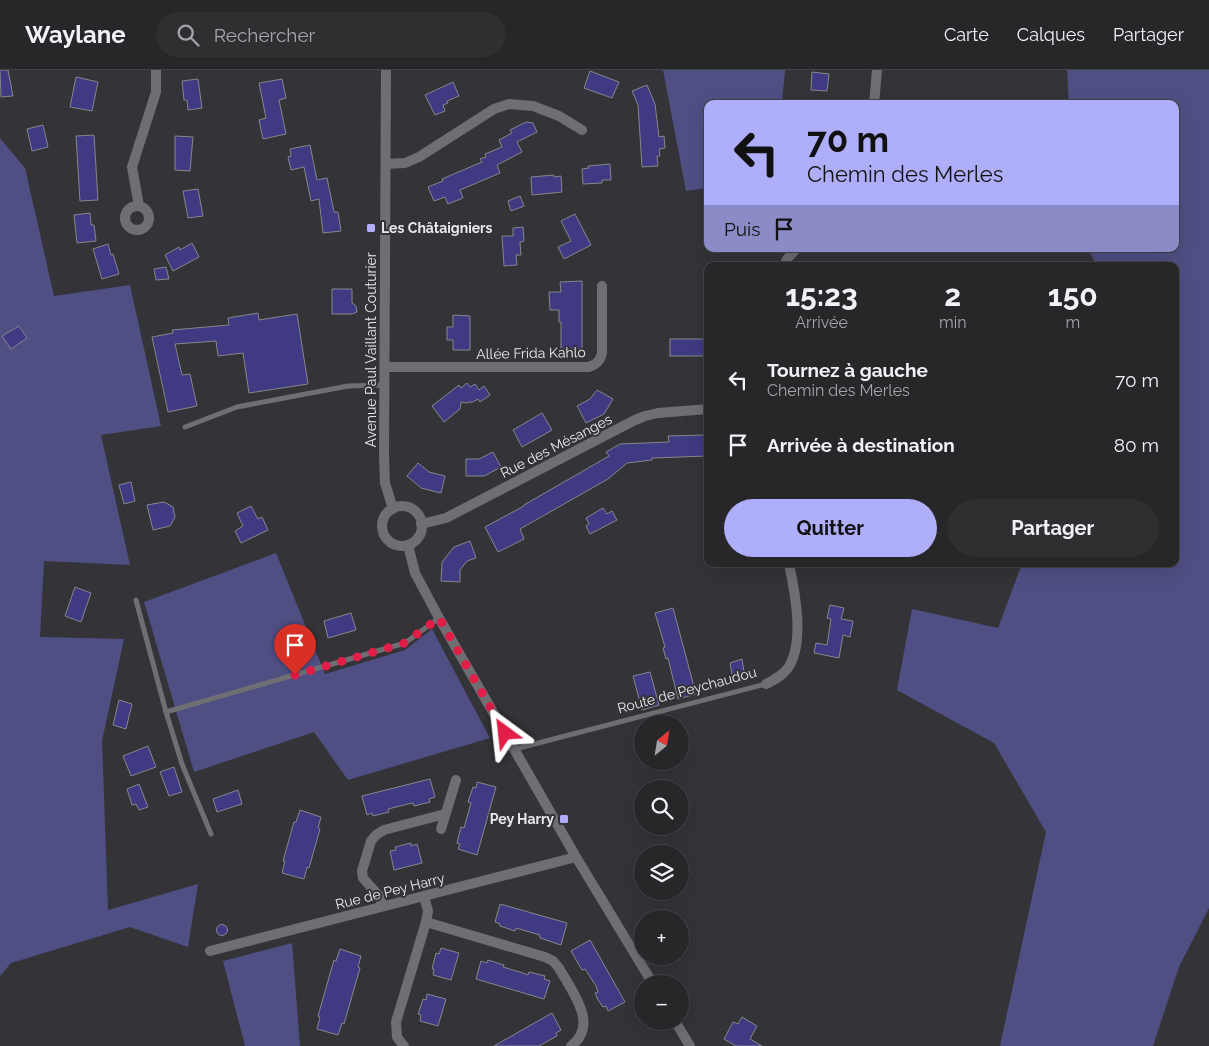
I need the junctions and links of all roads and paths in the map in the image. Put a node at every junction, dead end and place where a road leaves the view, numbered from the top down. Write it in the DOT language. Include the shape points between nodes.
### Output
graph roads {
  1 [pos="156,70"];
  2 [pos="386,70"];
  3 [pos="877,70"];
  4 [pos="874,100"];
  5 [pos="582,130"];
  6 [pos="386,164"];
  7 [pos="139,206"];
  8 [pos="793,252"];
  9 [pos="786,262"];
  10 [pos="602,286"];
  11 [pos="385,367"];
  12 [pos="385,386"];
  13 [pos="704,409"];
  14 [pos="184,427"];
  15 [pos="393,509"];
  16 [pos="421,524"];
  17 [pos="408,545"];
  18 [pos="789,567"];
  19 [pos="136,600"];
  20 [pos="439,618"];
  21 [pos="766,684"];
  22 [pos="166,712"];
  23 [pos="515,749"];
  24 [pos="456,780"];
  25 [pos="445,814"];
  26 [pos="441,829"];
  27 [pos="211,834"];
  28 [pos="576,857"];
  29 [pos="424,896"];
  30 [pos="384,906"];
  31 [pos="426,922"];
  32 [pos="210,951"];
  33 [pos="648,975"];
  34 [pos="680,1030"];
  35 [pos="404,1046"];
  36 [pos="571,1046"];
  37 [pos="690,1046"];
  1 -- 7 [label="street" via="156,92 132,167"];
  2 -- 6 [label="street, Avenue Paul Vaillant Couturier"];
  3 -- 4 [label="street"];
  5 -- 6 [label="street" via="533,106 509,104 494,109 419,157 405,163"];
  6 -- 11 [label="street, Avenue Paul Vaillant Couturier"];
  8 -- 9 [label="street"];
  10 -- 11 [label="street, Allée Frida Kahlo" via="602,352 596,364 589,367"];
  11 -- 12 [label="street, Avenue Paul Vaillant Couturier"];
  12 -- 14 [label="lane" via="348,386 237,407"];
  12 -- 15 [label="street, Avenue Paul Vaillant Couturier" via="385,483"];
  13 -- 16 [label="street, Rue des Mésanges" via="658,413 640,418 446,518"];
  15 -- 16 [label="street" via="408,508 417,514"];
  15 -- 17 [label="street" via="382,524 385,537 395,545"];
  16 -- 17 [label="street" via="417,539"];
  17 -- 20 [label="street" via="415,573"];
  18 -- 21 [label="street, Route de Peychaudou" via="796,614 796,647 787,670"];
  19 -- 22 [label="lane"];
  20 -- 22 [label="lane" via="405,643"];
  20 -- 23 [label="street"];
  21 -- 23 [label="lane, Route de Peychaudou"];
  22 -- 27 [label="lane" via="182,764"];
  23 -- 28 [label="street"];
  24 -- 25 [label="street"];
  25 -- 26 [label="street"];
  25 -- 30 [label="street" via="384,830 371,841 363,878"];
  28 -- 29 [label="street, Rue de Pey Harry"];
  28 -- 33 [label="street"];
  29 -- 30 [label="street, Rue de Pey Harry"];
  29 -- 31 [label="street" via="428,911"];
  30 -- 32 [label="street, Rue de Pey Harry"];
  31 -- 35 [label="street" via="396,1022 397,1037"];
  31 -- 36 [label="street" via="553,961 583,1012 581,1035"];
  34 -- 37 [label="street"];
}
